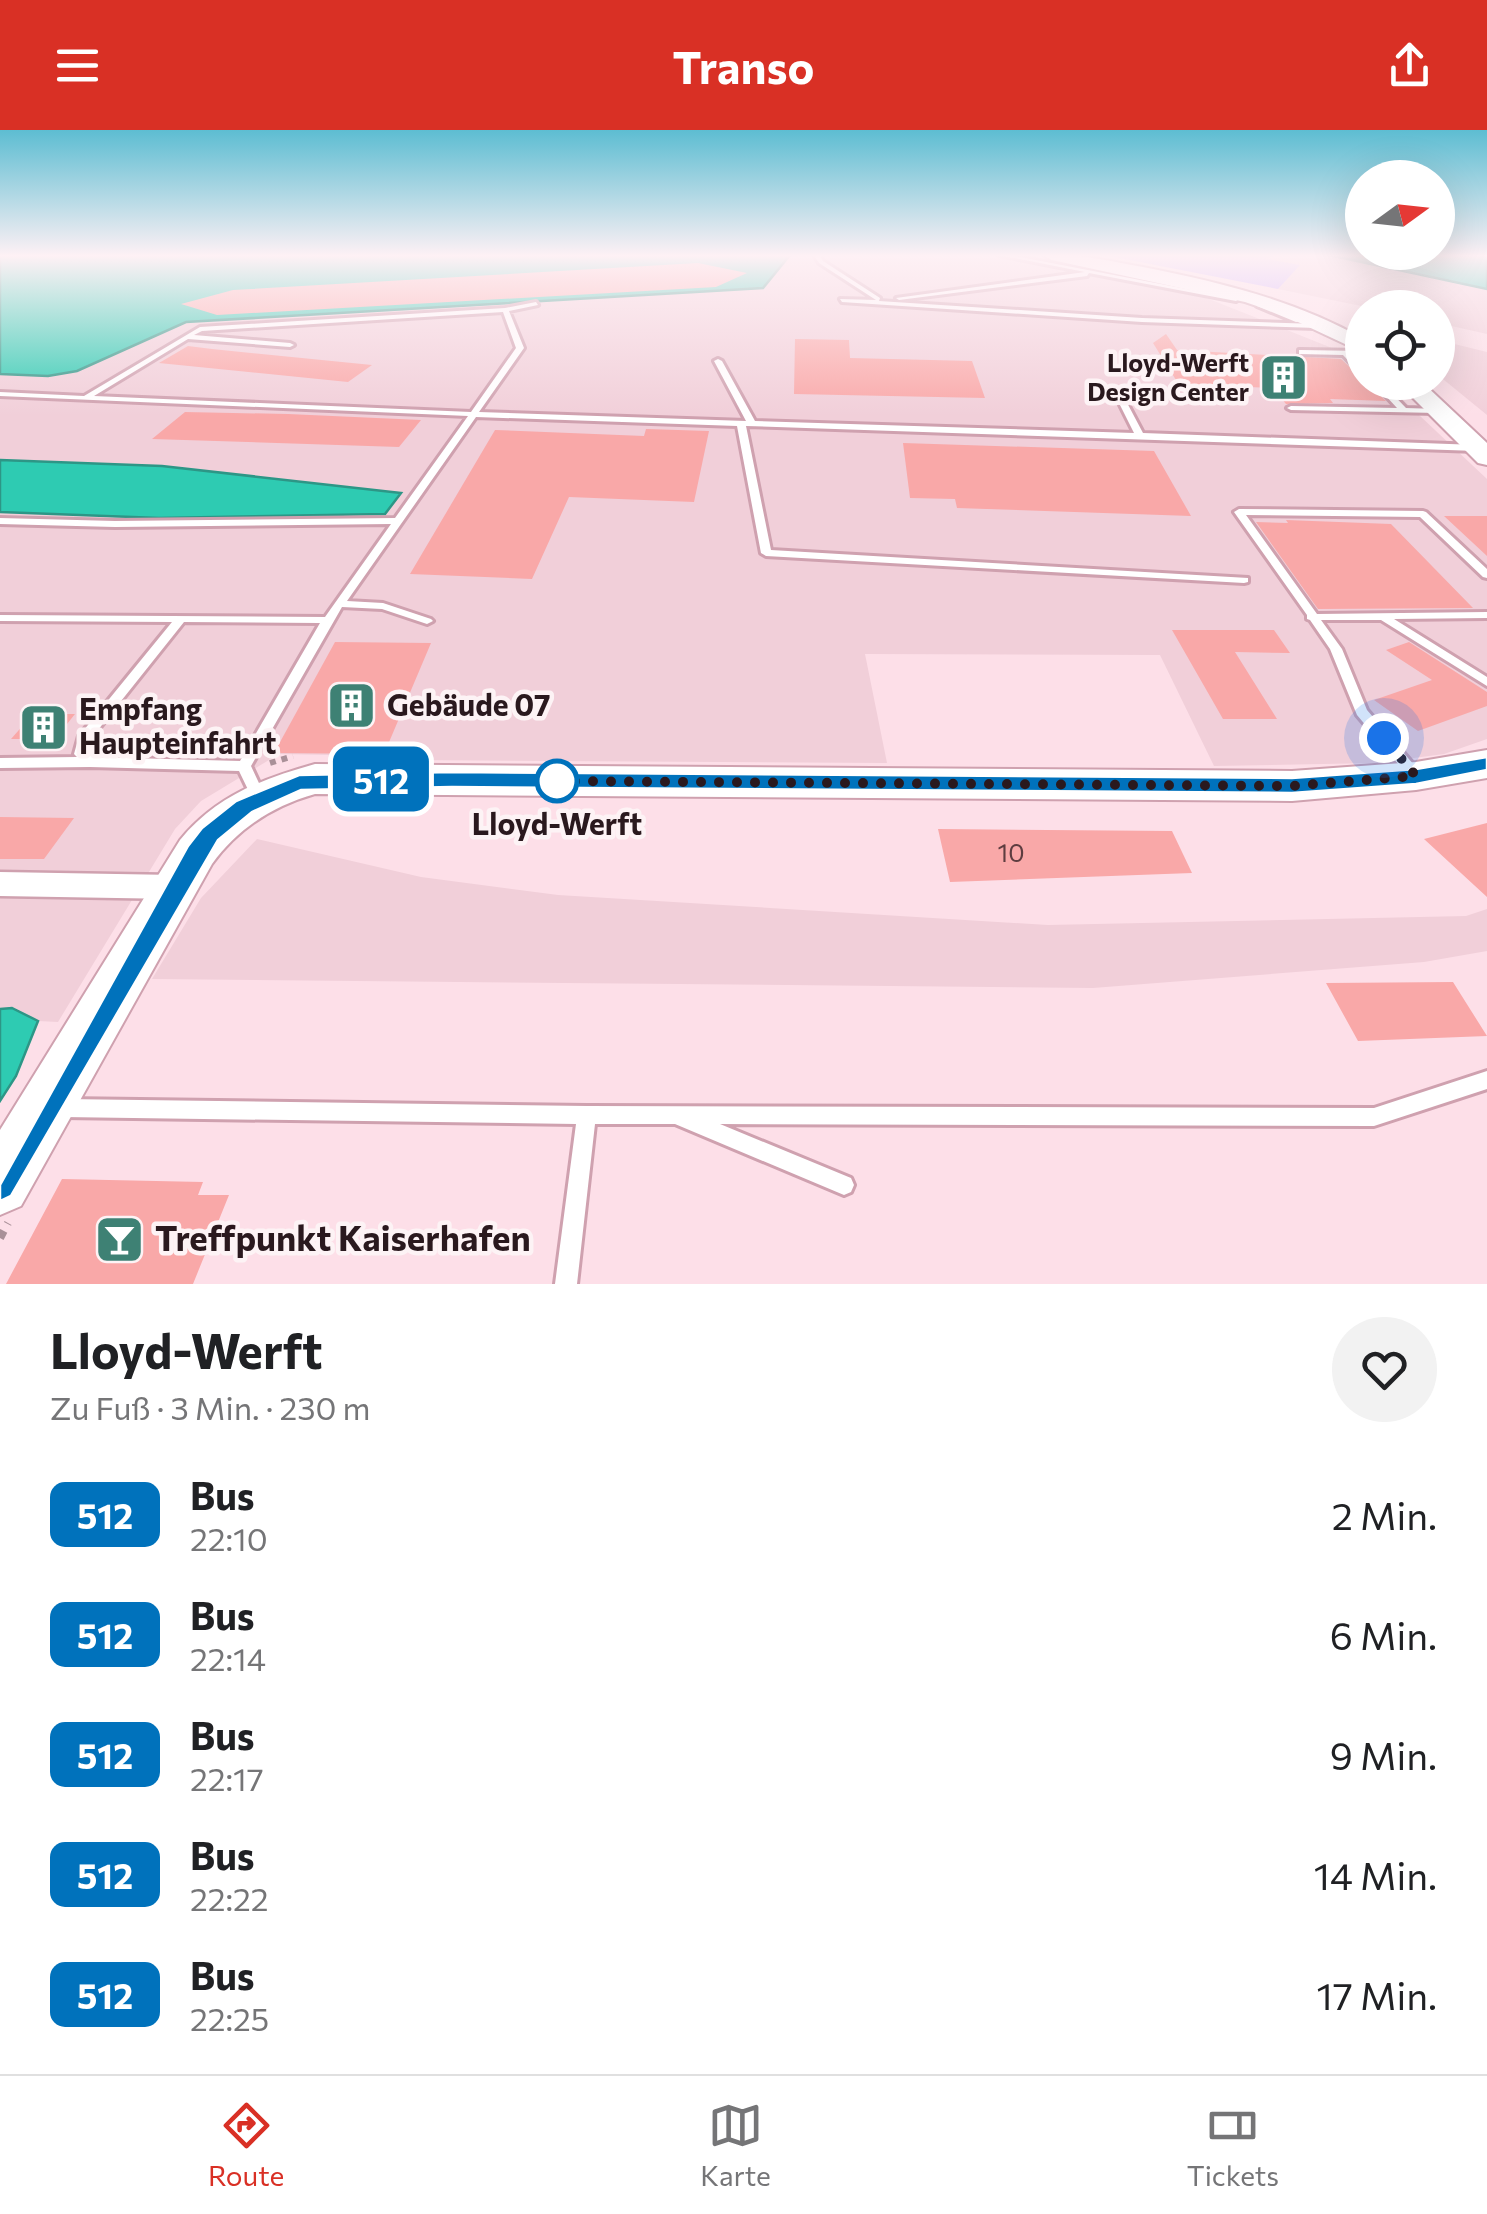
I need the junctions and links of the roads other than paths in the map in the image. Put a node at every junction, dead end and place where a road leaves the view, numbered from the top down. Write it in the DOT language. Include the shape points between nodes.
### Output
graph roads {
  1 [pos="511,309"];
  2 [pos="982,309"];
  3 [pos="1281,309"];
  4 [pos="505,310"];
  5 [pos="1322,326"];
  6 [pos="189,336"];
  7 [pos="1345,343"];
  8 [pos="290,345"];
  9 [pos="1345,350"];
  10 [pos="1302,352"];
  11 [pos="718,361"];
  12 [pos="0,394"];
  13 [pos="85,398"];
  14 [pos="1121,399"];
  15 [pos="1395,400"];
  16 [pos="1426,400"];
  17 [pos="1291,408"];
  18 [pos="1405,410"];
  19 [pos="1438,412"];
  20 [pos="472,417"];
  21 [pos="747,423"];
  22 [pos="1139,434"];
  23 [pos="1482,452"];
  24 [pos="0,521"];
  25 [pos="397,521"];
  26 [pos="1487,575"];
  27 [pos="1244,580"];
  28 [pos="339,604"];
  29 [pos="1487,615"];
  30 [pos="1312,617"];
  31 [pos="0,618"];
  32 [pos="1384,618"];
  33 [pos="182,619"];
  34 [pos="328,620"];
  35 [pos="427,621"];
  36 [pos="1487,682"];
  37 [pos="0,762"];
  38 [pos="90,762"];
  39 [pos="1487,764"];
  40 [pos="1416,776"];
  41 [pos="251,782"];
  42 [pos="0,884"];
  43 [pos="175,886"];
  44 [pos="1487,1080"];
  45 [pos="45,1108"];
  46 [pos="587,1115"];
  47 [pos="674,1115"];
  48 [pos="844,1185"];
  49 [pos="4,1204"];
  50 [pos="566,1284"];
  1 -- 4 [label="lane"];
  2 -- 5 [label="lane"];
  3 -- 5 [label="main road"];
  4 -- 6 [label="lane" via="200,329"];
  4 -- 20 [label="lane" via="520,348"];
  5 -- 7 [label="main road"];
  6 -- 8 [label="lane"];
  6 -- 13 [label="lane"];
  9 -- 10 [label="lane"];
  11 -- 21 [label="lane"];
  12 -- 13 [label="lane"];
  13 -- 20 [label="lane"];
  14 -- 22 [label="lane"];
  15 -- 18 [label="lane"];
  16 -- 19 [label="main road"];
  17 -- 18 [label="lane"];
  18 -- 19 [label="lane"];
  19 -- 23 [label="main road"];
  20 -- 21 [label="lane"];
  20 -- 25 [label="lane"];
  21 -- 22 [label="lane"];
  21 -- 27 [label="lane" via="766,553"];
  22 -- 23 [label="lane"];
  24 -- 25 [label="lane"];
  25 -- 28 [label="lane"];
  26 -- 30 [label="lane" via="1423,514 1239,512"];
  28 -- 34 [label="lane"];
  28 -- 35 [label="lane" via="382,606"];
  29 -- 32 [label="lane"];
  30 -- 32 [label="lane"];
  30 -- 40 [label="lane" via="1336,649 1361,712"];
  31 -- 33 [label="lane"];
  32 -- 36 [label="lane"];
  33 -- 34 [label="lane"];
  33 -- 38 [label="lane" via="84,739 81,754"];
  34 -- 41 [label="lane"];
  37 -- 38 [label="lane"];
  38 -- 41 [label="lane"];
  39 -- 40 [label="main road"];
  40 -- 41 [label="main road" via="1292,786"];
  41 -- 43 [label="main road"];
  42 -- 43 [label="street"];
  43 -- 45 [label="main road"];
  44 -- 47 [label="lane" via="1374,1116"];
  45 -- 46 [label="lane"];
  45 -- 49 [label="main road"];
  46 -- 47 [label="lane"];
  46 -- 50 [label="lane"];
  47 -- 48 [label="lane"];
}
